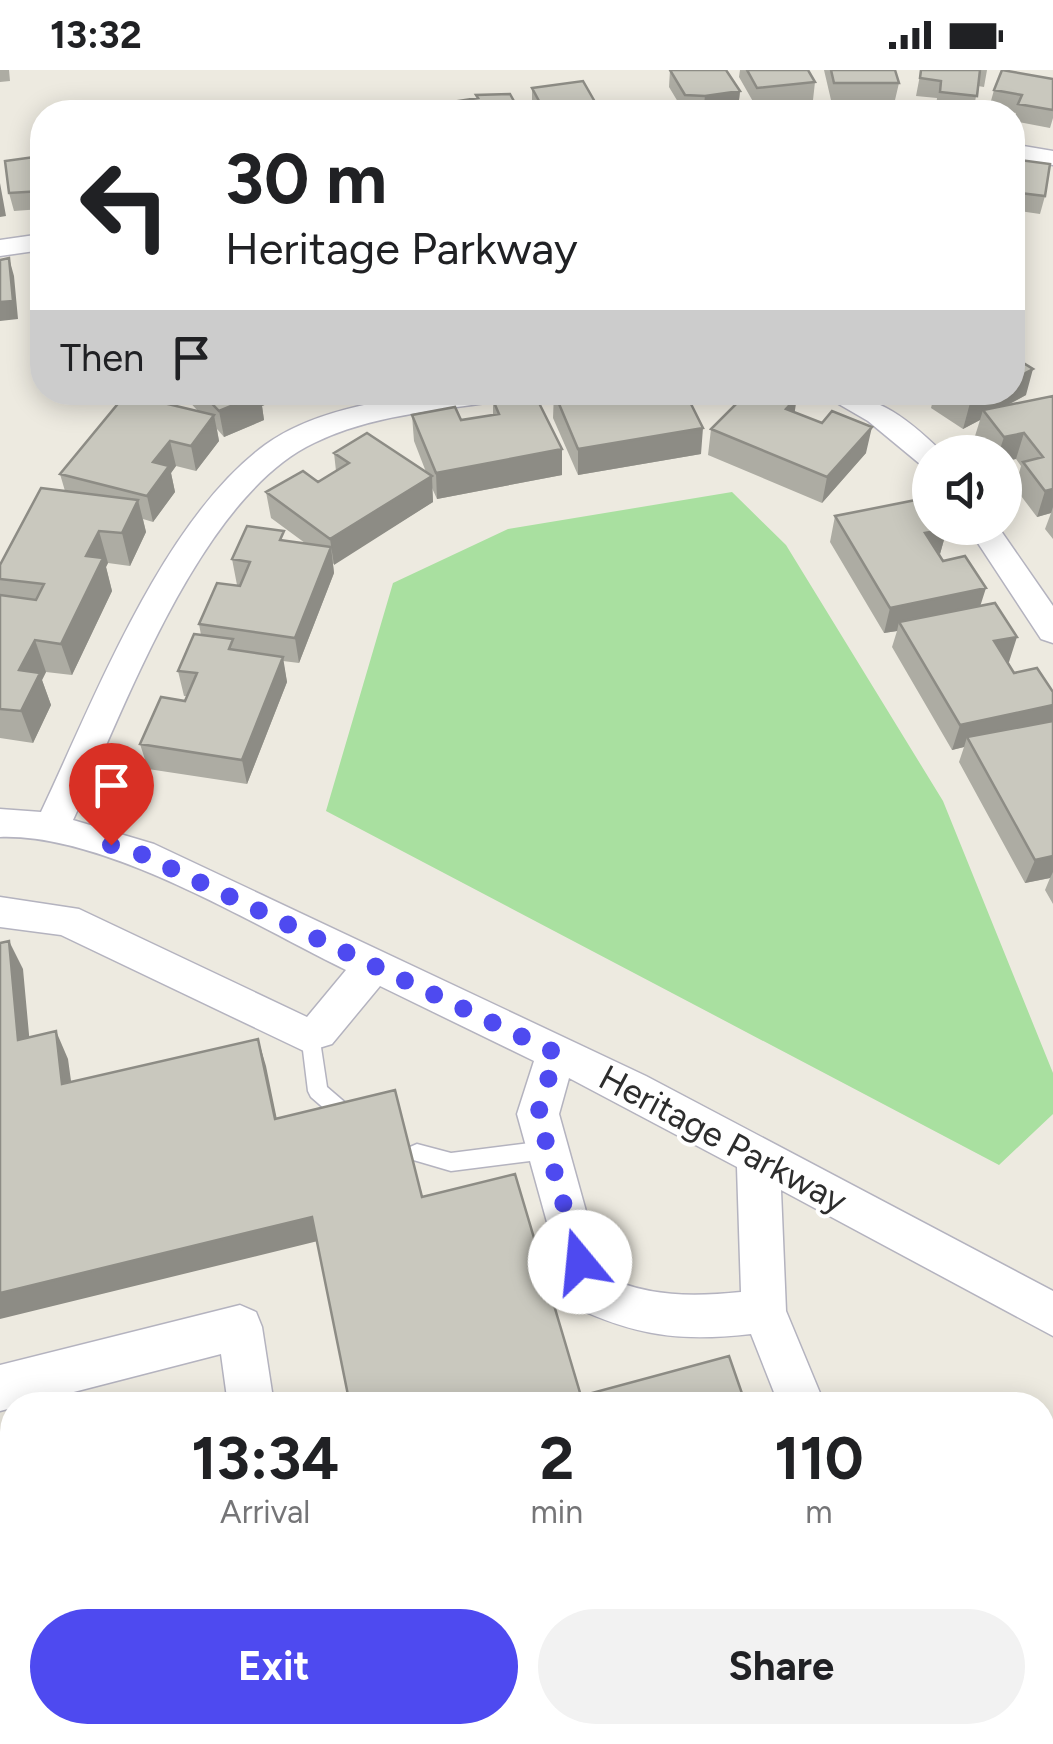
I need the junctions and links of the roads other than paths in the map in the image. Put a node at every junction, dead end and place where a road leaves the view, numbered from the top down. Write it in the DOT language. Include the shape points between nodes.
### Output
graph roads {
  1 [pos="1025,153"];
  2 [pos="1053,158"];
  3 [pos="30,244"];
  4 [pos="0,248"];
  5 [pos="433,405"];
  6 [pos="858,405"];
  7 [pos="912,443"];
  8 [pos="995,545"];
  9 [pos="1053,631"];
  10 [pos="0,823"];
  11 [pos="51,828"];
  12 [pos="0,912"];
  13 [pos="374,965"];
  14 [pos="310,1034"];
  15 [pos="556,1053"];
  16 [pos="357,1123"];
  17 [pos="546,1150"];
  18 [pos="417,1154"];
  19 [pos="758,1156"];
  20 [pos="764,1310"];
  21 [pos="1053,1315"];
  22 [pos="0,1388"];
  23 [pos="249,1392"];
  24 [pos="797,1392"];
  1 -- 2 [label="street"];
  3 -- 4 [label="street"];
  5 -- 11 [label="street" via="332,425 278,450 228,494 194,543"];
  6 -- 7 [label="street"];
  8 -- 9 [label="street"];
  10 -- 11 [label="street, Heritage Parkway"];
  11 -- 13 [label="street, Heritage Parkway" via="141,854"];
  12 -- 14 [label="street" via="66,920"];
  13 -- 14 [label="street"];
  13 -- 15 [label="street, Heritage Parkway"];
  14 -- 16 [label="lane" via="318,1090"];
  15 -- 17 [label="street" via="538,1114"];
  15 -- 19 [label="street, Heritage Parkway"];
  17 -- 18 [label="lane" via="451,1162"];
  17 -- 20 [label="street" via="586,1290 676,1320"];
  19 -- 20 [label="street"];
  19 -- 21 [label="street, Heritage Parkway"];
  20 -- 24 [label="street"];
  22 -- 23 [label="street" via="240,1327"];
}
